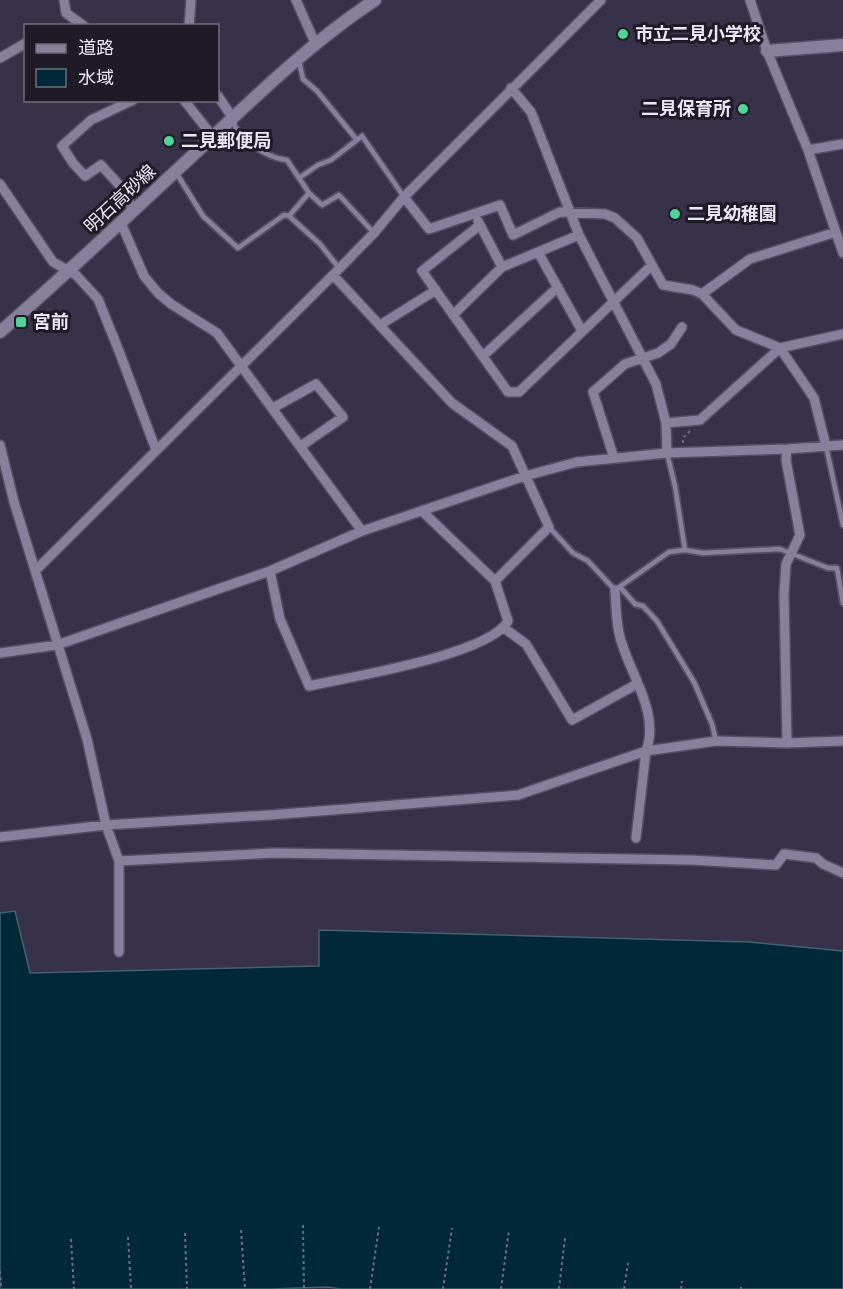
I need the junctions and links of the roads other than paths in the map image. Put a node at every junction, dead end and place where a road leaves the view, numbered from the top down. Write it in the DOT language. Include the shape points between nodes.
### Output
graph roads {
  1 [pos="64,0"];
  2 [pos="184,0"];
  3 [pos="191,0"];
  4 [pos="296,0"];
  5 [pos="375,0"];
  6 [pos="600,0"];
  7 [pos="750,0"];
  8 [pos="81,24"];
  9 [pos="189,24"];
  10 [pos="24,44"];
  11 [pos="316,45"];
  12 [pos="843,45"];
  13 [pos="767,51"];
  14 [pos="0,58"];
  15 [pos="298,60"];
  16 [pos="511,88"];
  17 [pos="219,98"];
  18 [pos="129,102"];
  19 [pos="186,102"];
  20 [pos="232,117"];
  21 [pos="213,136"];
  22 [pos="357,140"];
  23 [pos="843,144"];
  24 [pos="808,150"];
  25 [pos="175,172"];
  26 [pos="299,177"];
  27 [pos="0,184"];
  28 [pos="309,193"];
  29 [pos="404,197"];
  30 [pos="134,211"];
  31 [pos="570,213"];
  32 [pos="474,214"];
  33 [pos="289,216"];
  34 [pos="121,223"];
  35 [pos="480,225"];
  36 [pos="836,232"];
  37 [pos="374,233"];
  38 [pos="579,235"];
  39 [pos="538,252"];
  40 [pos="843,253"];
  41 [pos="652,265"];
  42 [pos="502,267"];
  43 [pos="68,271"];
  44 [pos="336,271"];
  45 [pos="558,287"];
  46 [pos="436,290"];
  47 [pos="702,294"];
  48 [pos="613,300"];
  49 [pos="453,315"];
  50 [pos="380,325"];
  51 [pos="682,327"];
  52 [pos="582,331"];
  53 [pos="0,332"];
  54 [pos="843,334"];
  55 [pos="780,348"];
  56 [pos="483,356"];
  57 [pos="643,358"];
  58 [pos="242,364"];
  59 [pos="273,408"];
  60 [pos="666,423"];
  61 [pos="0,445"];
  62 [pos="843,445"];
  63 [pos="301,446"];
  64 [pos="826,446"];
  65 [pos="787,449"];
  66 [pos="156,450"];
  67 [pos="667,453"];
  68 [pos="614,458"];
  69 [pos="525,476"];
  70 [pos="422,511"];
  71 [pos="843,525"];
  72 [pos="549,527"];
  73 [pos="362,531"];
  74 [pos="685,550"];
  75 [pos="792,553"];
  76 [pos="840,568"];
  77 [pos="36,570"];
  78 [pos="270,571"];
  79 [pos="495,581"];
  80 [pos="617,589"];
  81 [pos="843,603"];
  82 [pos="504,628"];
  83 [pos="57,645"];
  84 [pos="0,653"];
  85 [pos="638,684"];
  86 [pos="716,741"];
  87 [pos="843,741"];
  88 [pos="787,743"];
  89 [pos="646,751"];
  90 [pos="106,825"];
  91 [pos="0,837"];
  92 [pos="636,838"];
  93 [pos="119,861"];
  94 [pos="843,873"];
  95 [pos="119,952"];
  1 -- 8 [label="street" via="66,13"];
  2 -- 9 [label="street"];
  3 -- 9 [label="street"];
  4 -- 11 [label="street"];
  5 -- 11 [label="main road, 明石高砂線"];
  6 -- 16 [label="street"];
  7 -- 13 [label="street"];
  10 -- 14 [label="street"];
  11 -- 15 [label="main road, 明石高砂線"];
  12 -- 13 [label="main road"];
  13 -- 24 [label="street"];
  15 -- 20 [label="main road, 明石高砂線"];
  15 -- 22 [label="lane" via="303,79"];
  16 -- 29 [label="street"];
  16 -- 31 [label="street" via="531,112"];
  17 -- 20 [label="street"];
  18 -- 30 [label="street" via="91,120 62,146 85,176 100,165 121,187"];
  19 -- 21 [label="street"];
  20 -- 21 [label="main road, 明石高砂線"];
  20 -- 26 [label="lane" via="242,136 259,149 287,160"];
  21 -- 25 [label="main road, 明石高砂線"];
  22 -- 26 [label="lane"];
  22 -- 29 [label="lane" via="362,136"];
  23 -- 24 [label="street"];
  24 -- 36 [label="street"];
  25 -- 30 [label="main road, 明石高砂線"];
  25 -- 33 [label="lane" via="203,216 238,248 284,215"];
  26 -- 28 [label="lane"];
  27 -- 43 [label="street" via="53,262"];
  28 -- 33 [label="lane"];
  28 -- 37 [label="lane" via="322,206 339,195"];
  29 -- 32 [label="street" via="429,230"];
  29 -- 37 [label="street"];
  30 -- 34 [label="main road, 明石高砂線"];
  31 -- 32 [label="street" via="560,212 513,235 500,205"];
  31 -- 38 [label="street"];
  31 -- 41 [label="street" via="615,218 637,238"];
  32 -- 35 [label="street"];
  33 -- 44 [label="lane" via="313,236"];
  34 -- 43 [label="main road, 明石高砂線"];
  34 -- 58 [label="street" via="144,276 158,293 218,333"];
  35 -- 42 [label="street"];
  35 -- 46 [label="street" via="422,271"];
  36 -- 40 [label="street"];
  36 -- 47 [label="street" via="750,259"];
  37 -- 44 [label="street"];
  38 -- 39 [label="street"];
  38 -- 48 [label="street"];
  39 -- 42 [label="street"];
  39 -- 45 [label="street"];
  41 -- 47 [label="street" via="663,285"];
  41 -- 48 [label="street"];
  42 -- 49 [label="street"];
  43 -- 53 [label="main road, 明石高砂線"];
  43 -- 66 [label="street" via="98,299"];
  44 -- 50 [label="street"];
  44 -- 58 [label="street"];
  45 -- 52 [label="street"];
  45 -- 56 [label="street"];
  46 -- 49 [label="street"];
  46 -- 50 [label="street"];
  47 -- 55 [label="street" via="736,330"];
  48 -- 52 [label="street"];
  48 -- 57 [label="street"];
  49 -- 56 [label="street"];
  50 -- 69 [label="street" via="452,403 512,446"];
  51 -- 57 [label="street" via="671,344"];
  52 -- 56 [label="street" via="519,392 508,392"];
  54 -- 55 [label="street"];
  55 -- 60 [label="street" via="700,420"];
  55 -- 64 [label="street" via="814,398"];
  57 -- 60 [label="street" via="656,384"];
  57 -- 68 [label="street" via="625,364 593,392"];
  58 -- 59 [label="street"];
  58 -- 66 [label="street"];
  59 -- 63 [label="street"];
  59 -- 63 [label="street" via="316,384 343,417"];
  60 -- 67 [label="street"];
  61 -- 77 [label="street"];
  62 -- 64 [label="street"];
  63 -- 73 [label="street"];
  64 -- 65 [label="street"];
  64 -- 71 [label="lane"];
  65 -- 67 [label="street"];
  65 -- 75 [label="street" via="800,535"];
  66 -- 77 [label="street"];
  67 -- 68 [label="street"];
  67 -- 74 [label="lane"];
  68 -- 69 [label="street" via="577,462"];
  69 -- 70 [label="street"];
  69 -- 72 [label="street"];
  70 -- 73 [label="street"];
  70 -- 79 [label="street"];
  72 -- 79 [label="street"];
  72 -- 80 [label="lane" via="573,553 588,561"];
  73 -- 78 [label="street"];
  74 -- 75 [label="lane" via="703,553 780,549"];
  74 -- 80 [label="lane" via="669,552"];
  75 -- 76 [label="lane" via="828,568"];
  75 -- 88 [label="street" via="786,564 784,594"];
  76 -- 81 [label="lane"];
  77 -- 83 [label="street"];
  78 -- 82 [label="street" via="280,619 309,686 436,657 482,641"];
  78 -- 83 [label="street"];
  79 -- 82 [label="street" via="508,621"];
  80 -- 85 [label="street" via="619,633"];
  80 -- 86 [label="lane" via="657,621 694,682"];
  82 -- 85 [label="street" via="526,644 572,720"];
  83 -- 84 [label="street"];
  83 -- 90 [label="street" via="87,738"];
  85 -- 89 [label="street" via="651,738"];
  86 -- 88 [label="street"];
  86 -- 89 [label="street"];
  87 -- 88 [label="street"];
  89 -- 90 [label="street" via="518,795"];
  89 -- 92 [label="street"];
  90 -- 91 [label="street"];
  90 -- 93 [label="street"];
  93 -- 94 [label="street" via="274,853 679,859 776,865 784,854 816,858"];
  93 -- 95 [label="street"];
}
